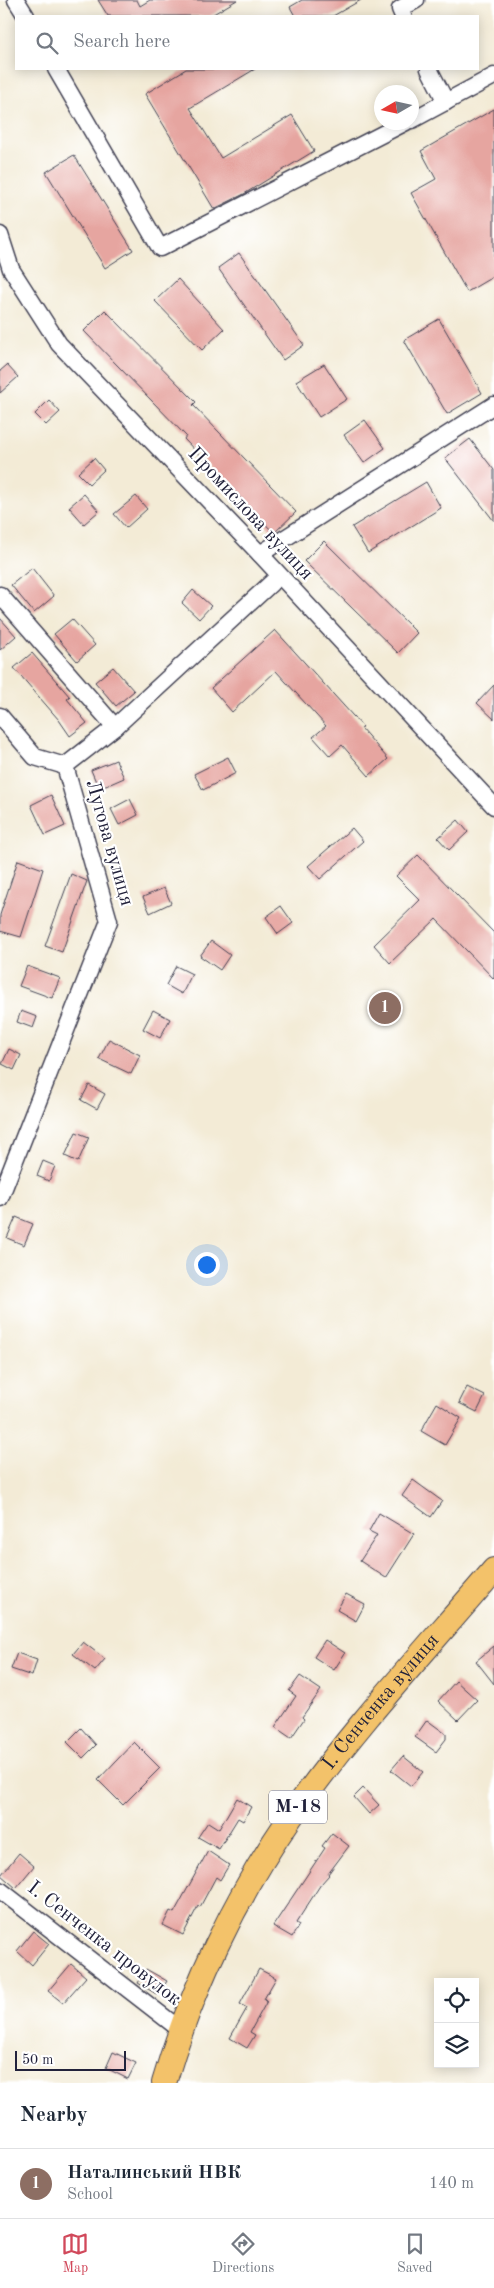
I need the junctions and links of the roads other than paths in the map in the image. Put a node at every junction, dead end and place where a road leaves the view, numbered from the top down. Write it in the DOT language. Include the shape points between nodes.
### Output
graph roads {
  1 [pos="16,0"];
  2 [pos="416,0"];
  3 [pos="25,15"];
  4 [pos="403,15"];
  5 [pos="57,70"];
  6 [pos="430,70"];
  7 [pos="494,76"];
  8 [pos="446,102"];
  9 [pos="419,116"];
  10 [pos="390,130"];
  11 [pos="0,235"];
  12 [pos="494,405"];
  13 [pos="260,554"];
  14 [pos="279,576"];
  15 [pos="0,595"];
  16 [pos="0,716"];
  17 [pos="115,727"];
  18 [pos="65,766"];
  19 [pos="494,806"];
  20 [pos="0,1198"];
  21 [pos="494,1570"];
  22 [pos="0,1890"];
  23 [pos="182,2031"];
  24 [pos="164,2083"];
  1 -- 3 [label="street"];
  2 -- 4 [label="street" via="400,9"];
  5 -- 10 [label="street" via="160,248"];
  6 -- 8 [label="street"];
  7 -- 8 [label="street"];
  8 -- 9 [label="street"];
  11 -- 13 [label="street, Промислова вулиця" via="11,268 59,344"];
  12 -- 13 [label="street"];
  13 -- 14 [label="street, Промислова вулиця"];
  14 -- 17 [label="street, Лугова вулиця"];
  14 -- 19 [label="street, Промислова вулиця"];
  15 -- 17 [label="street"];
  16 -- 18 [label="street" via="35,757"];
  17 -- 18 [label="street, Лугова вулиця"];
  18 -- 20 [label="street, Лугова вулиця" via="109,921"];
  21 -- 23 [label="highway, І. Сенченка вулиця / М-18" via="364,1722 290,1818 258,1866 231,1917"];
  22 -- 23 [label="street, І. Сенченка провулок"];
  23 -- 24 [label="highway, І. Сенченка вулиця / М-18"];
}
